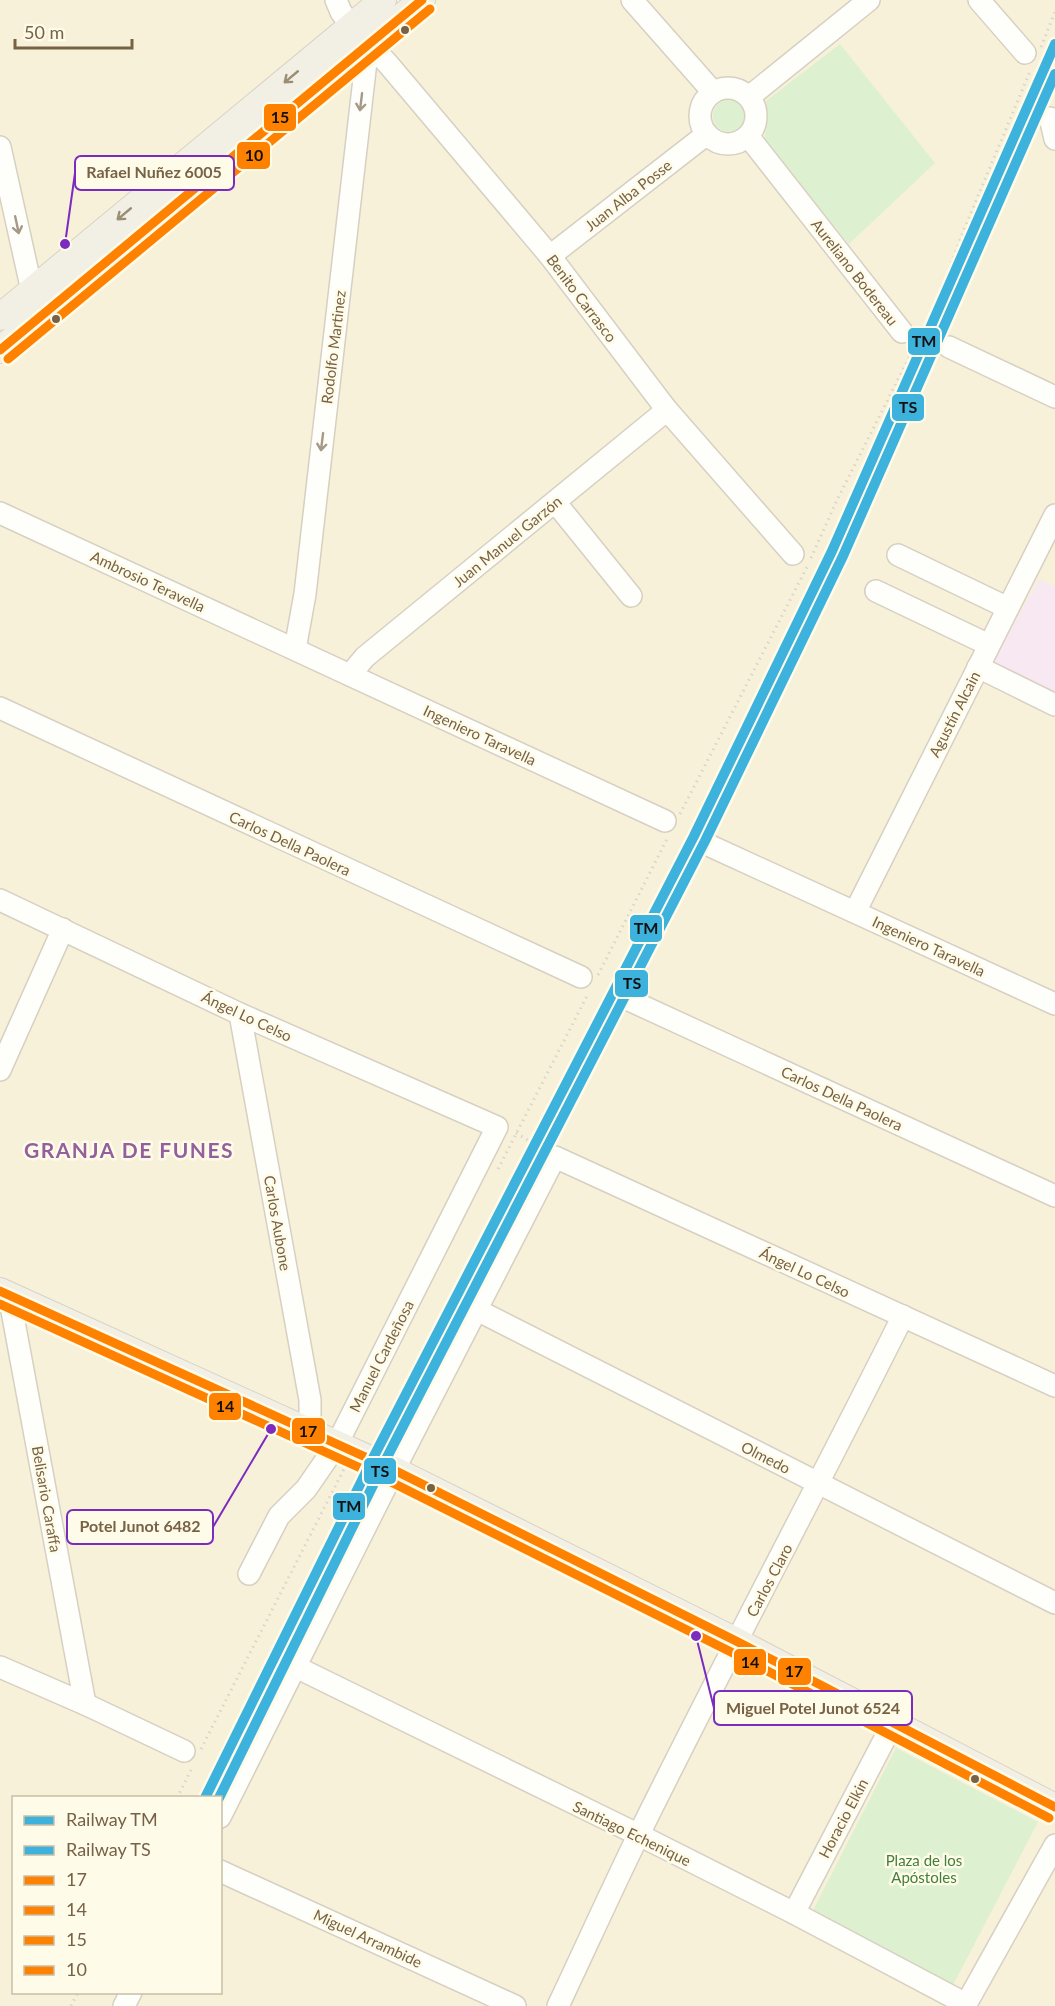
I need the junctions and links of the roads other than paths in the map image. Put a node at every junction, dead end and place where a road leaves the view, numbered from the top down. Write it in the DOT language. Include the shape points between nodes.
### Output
graph roads {
  1 [pos="336,0"];
  2 [pos="383,0"];
  3 [pos="397,0"];
  4 [pos="422,0"];
  5 [pos="632,0"];
  6 [pos="869,0"];
  7 [pos="980,0"];
  8 [pos="360,35"];
  9 [pos="1031,59"];
  10 [pos="713,92"];
  11 [pos="749,97"];
  12 [pos="1050,118"];
  13 [pos="707,134"];
  14 [pos="748,136"];
  15 [pos="1055,139"];
  16 [pos="0,147"];
  17 [pos="550,256"];
  18 [pos="32,291"];
  19 [pos="0,317"];
  20 [pos="911,333"];
  21 [pos="949,347"];
  22 [pos="0,350"];
  23 [pos="1055,397"];
  24 [pos="667,410"];
  25 [pos="555,502"];
  26 [pos="0,513"];
  27 [pos="1055,515"];
  28 [pos="793,554"];
  29 [pos="898,555"];
  30 [pos="876,591"];
  31 [pos="631,596"];
  32 [pos="1008,608"];
  33 [pos="989,645"];
  34 [pos="295,649"];
  35 [pos="978,668"];
  36 [pos="350,675"];
  37 [pos="1055,705"];
  38 [pos="0,708"];
  39 [pos="670,826"];
  40 [pos="706,844"];
  41 [pos="0,900"];
  42 [pos="855,912"];
  43 [pos="63,929"];
  44 [pos="587,985"];
  45 [pos="629,1000"];
  46 [pos="1055,1004"];
  47 [pos="240,1014"];
  48 [pos="0,1070"];
  49 [pos="507,1130"];
  50 [pos="1055,1196"];
  51 [pos="5,1293"];
  52 [pos="477,1310"];
  53 [pos="903,1316"];
  54 [pos="1055,1386"];
  55 [pos="310,1431"];
  56 [pos="345,1448"];
  57 [pos="394,1470"];
  58 [pos="819,1484"];
  59 [pos="249,1574"];
  60 [pos="1055,1603"];
  61 [pos="736,1641"];
  62 [pos="0,1667"];
  63 [pos="296,1667"];
  64 [pos="85,1704"];
  65 [pos="893,1724"];
  66 [pos="192,1757"];
  67 [pos="1055,1807"];
  68 [pos="222,1813"];
  69 [pos="639,1835"];
  70 [pos="1055,1845"];
  71 [pos="222,1872"];
  72 [pos="794,1913"];
  73 [pos="934,1996"];
  74 [pos="965,2005"];
  75 [pos="515,2006"];
  76 [pos="558,2006"];
  1 -- 8 [label="street, Benito Carrasco"];
  2 -- 8 [label="main road"];
  3 -- 8 [label="main road"];
  4 -- 8 [label="main road"];
  5 -- 10 [label="street"];
  6 -- 11 [label="street"];
  7 -- 9 [label="street"];
  8 -- 17 [label="street, Benito Carrasco"];
  8 -- 18 [label="main road, one-way"];
  8 -- 22 [label="main road" via="354,34 352,42 320,72 321,85"];
  8 -- 34 [label="street, Rodolfo Martinez, one-way" via="304,594"];
  10 -- 11 [label="street" via="728,88"];
  10 -- 13 [label="street" via="700,112"];
  11 -- 14 [label="street" via="756,117"];
  12 -- 15 [label="street"];
  13 -- 14 [label="street" via="717,142 730,144"];
  13 -- 17 [label="street, Juan Alba Posse"];
  14 -- 20 [label="street, Aureliano Bodereau"];
  16 -- 18 [label="street, one-way"];
  17 -- 24 [label="street, Benito Carrasco"];
  18 -- 19 [label="main road"];
  21 -- 23 [label="street"];
  24 -- 25 [label="street, Juan Manuel Garzón"];
  24 -- 28 [label="street, Benito Carrasco"];
  25 -- 31 [label="street"];
  25 -- 36 [label="street, Juan Manuel Garzón" via="365,657"];
  26 -- 34 [label="street, Ambrosio Teravella"];
  27 -- 32 [label="street, Agustín Alcain"];
  29 -- 32 [label="street"];
  30 -- 33 [label="street"];
  32 -- 33 [label="street, Agustín Alcain"];
  33 -- 35 [label="street, Agustín Alcain"];
  34 -- 36 [label="street, Ingeniero Taravella"];
  35 -- 37 [label="street"];
  35 -- 42 [label="street, Agustín Alcain"];
  36 -- 39 [label="street, Ingeniero Taravella"];
  38 -- 44 [label="street, Carlos Della Paolera"];
  40 -- 42 [label="street, Ingeniero Taravella"];
  41 -- 43 [label="street, Ángel Lo Celso"];
  42 -- 46 [label="street, Ingeniero Taravella"];
  43 -- 47 [label="street, Ángel Lo Celso"];
  43 -- 48 [label="street"];
  45 -- 50 [label="street, Carlos Della Paolera"];
  47 -- 49 [label="street, Ángel Lo Celso"];
  47 -- 55 [label="street, Carlos Aubone" via="310,1400"];
  49 -- 56 [label="street, Manuel Cardeñosa"];
  51 -- 55 [label="main road"];
  51 -- 64 [label="street, Belisario Caraffa"];
  52 -- 53 [label="street, Ángel Lo Celso" via="555,1157"];
  52 -- 57 [label="street"];
  52 -- 58 [label="street, Olmedo"];
  53 -- 54 [label="street, Ángel Lo Celso"];
  53 -- 58 [label="street, Carlos Claro"];
  55 -- 56 [label="main road"];
  56 -- 57 [label="main road"];
  56 -- 59 [label="street, Manuel Cardeñosa" via="279,1516"];
  57 -- 61 [label="main road"];
  57 -- 63 [label="street"];
  58 -- 60 [label="street, Olmedo"];
  58 -- 61 [label="street, Carlos Claro"];
  61 -- 65 [label="main road"];
  61 -- 69 [label="street, Carlos Claro"];
  62 -- 64 [label="street"];
  63 -- 68 [label="street"];
  63 -- 69 [label="street, Santiago Echenique"];
  64 -- 66 [label="street"];
  65 -- 67 [label="main road"];
  65 -- 72 [label="street, Horacio Elkin"];
  69 -- 72 [label="street, Santiago Echenique"];
  69 -- 76 [label="street, Carlos Claro"];
  70 -- 74 [label="street"];
  71 -- 75 [label="street, Miguel Arrambide"];
  72 -- 73 [label="street, Santiago Echenique"];
  73 -- 74 [label="street, Santiago Echenique"];
}
